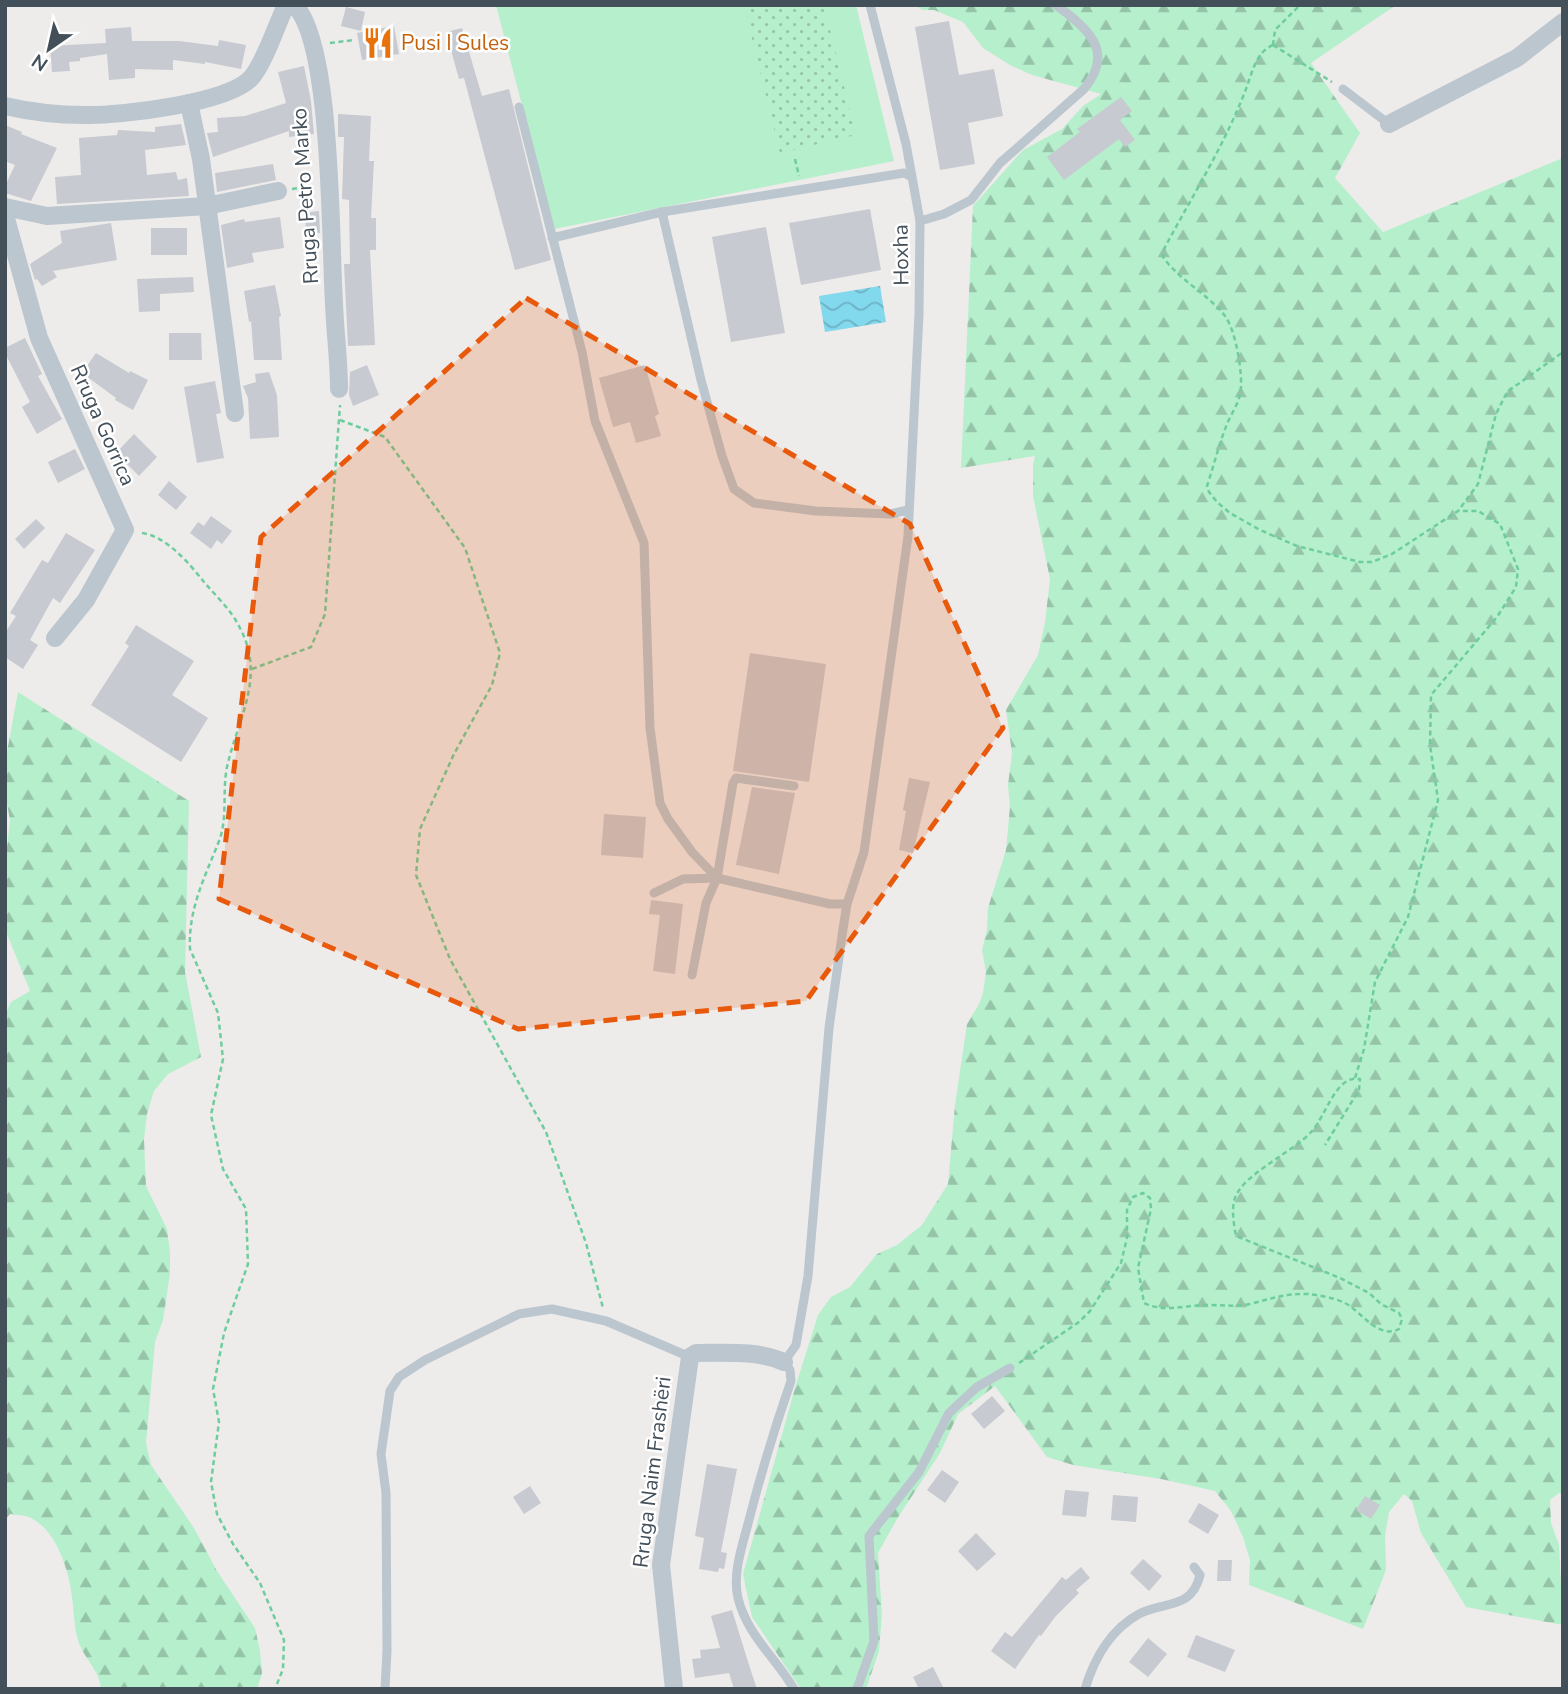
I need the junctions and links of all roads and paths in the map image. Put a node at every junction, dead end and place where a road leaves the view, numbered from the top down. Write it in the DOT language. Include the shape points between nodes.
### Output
graph roads {
  1 [pos="286,5"];
  2 [pos="294,5"];
  3 [pos="870,5"];
  4 [pos="1056,5"];
  5 [pos="1300,5"];
  6 [pos="1563,22"];
  7 [pos="354,40"];
  8 [pos="1273,45"];
  9 [pos="313,46"];
  10 [pos="1343,89"];
  11 [pos="189,103"];
  12 [pos="5,106"];
  13 [pos="519,107"];
  14 [pos="1389,124"];
  15 [pos="795,159"];
  16 [pos="908,173"];
  17 [pos="802,189"];
  18 [pos="278,191"];
  19 [pos="206,206"];
  20 [pos="5,207"];
  21 [pos="662,212"];
  22 [pos="5,215"];
  23 [pos="920,221"];
  24 [pos="552,238"];
  25 [pos="1563,352"];
  26 [pos="339,389"];
  27 [pos="235,413"];
  28 [pos="340,420"];
  29 [pos="908,510"];
  30 [pos="1458,511"];
  31 [pos="125,530"];
  32 [pos="55,638"];
  33 [pos="252,669"];
  34 [pos="794,786"];
  35 [pos="717,878"];
  36 [pos="654,893"];
  37 [pos="847,904"];
  38 [pos="692,975"];
  39 [pos="1355,1078"];
  40 [pos="1325,1145"];
  41 [pos="606,1321"];
  42 [pos="690,1357"];
  43 [pos="784,1362"];
  44 [pos="1010,1368"];
  45 [pos="1194,1567"];
  46 [pos="275,1689"];
  47 [pos="385,1689"];
  48 [pos="674,1689"];
  49 [pos="794,1689"];
  50 [pos="856,1689"];
  51 [pos="1086,1689"];
  1 -- 11 [label="street" via="253,76 242,86"];
  2 -- 9 [label="street, Rruga Petro Marko"];
  3 -- 16 [label="lane, Hoxha" via="906,144"];
  4 -- 23 [label="lane" via="1085,29 1098,49 1094,77 1000,163 971,200"];
  5 -- 8 [label="path" via="1275,30"];
  6 -- 14 [label="street" via="1517,58"];
  7 -- 9 [label="path"];
  8 -- 10 [label="path"];
  8 -- 30 [label="path" via="1258,58 1163,257 1227,318 1239,355 1241,392 1218,451 1209,492 1230,513 1279,539 1360,562 1392,554"];
  9 -- 26 [label="street, Rruga Petro Marko" via="330,182"];
  10 -- 14 [label="lane"];
  11 -- 12 [label="street" via="86,115"];
  11 -- 19 [label="street"];
  13 -- 24 [label="lane"];
  15 -- 17 [label="path"];
  16 -- 17 [label="lane"];
  16 -- 23 [label="lane, Hoxha"];
  17 -- 21 [label="lane"];
  18 -- 19 [label="street"];
  19 -- 20 [label="street" via="47,216"];
  19 -- 27 [label="street"];
  21 -- 24 [label="lane"];
  21 -- 29 [label="lane" via="701,380 734,489 754,503 816,511 890,514"];
  22 -- 31 [label="street, Rruga Gorrica" via="39,338"];
  23 -- 29 [label="lane, Hoxha"];
  24 -- 35 [label="lane" via="595,421 644,543 650,728 660,803 692,852"];
  25 -- 30 [label="path" via="1507,392 1496,414 1478,484"];
  26 -- 28 [label="path"];
  28 -- 33 [label="path" via="326,614 311,647"];
  28 -- 41 [label="path" via="384,437 465,548 486,604 500,653 492,685 420,829 416,875 450,959 546,1132 586,1243"];
  29 -- 37 [label="lane, Hoxha" via="864,852"];
  30 -- 39 [label="path" via="1478,511 1500,524 1517,569 1516,587 1497,617 1431,695 1430,745 1438,800 1408,917 1375,982"];
  31 -- 32 [label="street" via="86,600"];
  31 -- 33 [label="path" via="150,534 192,567 240,626"];
  33 -- 46 [label="path" via="250,692 227,769 220,839 192,911 190,948 218,1013 223,1059 211,1115 223,1169 246,1209 248,1264 213,1388 219,1422 211,1482 217,1514 260,1583 284,1640 283,1669"];
  34 -- 35 [label="lane" via="736,778"];
  35 -- 36 [label="lane" via="683,879"];
  35 -- 37 [label="lane"];
  35 -- 38 [label="lane" via="706,903"];
  37 -- 43 [label="lane, Hoxha" via="829,1028 808,1276 796,1345"];
  39 -- 40 [label="path" via="1360,1079 1359,1090"];
  39 -- 44 [label="path" via="1339,1085 1308,1136 1245,1184 1235,1198 1236,1236 1369,1293 1401,1315 1399,1329 1380,1329 1342,1301 1309,1294 1270,1297 1232,1307 1161,1308 1144,1303 1138,1268 1152,1209 1150,1198 1143,1193 1132,1197 1127,1210 1121,1264 1090,1311"];
  41 -- 42 [label="lane"];
  41 -- 47 [label="lane" via="552,1309 519,1314 425,1360 399,1377 390,1391 381,1454 386,1493"];
  42 -- 43 [label="street, Rruga Naim Frashëri" via="696,1353 747,1354"];
  42 -- 48 [label="street, Rruga Naim Frashëri" via="661,1565"];
  43 -- 49 [label="lane" via="790,1381 758,1483 737,1581 738,1597 752,1631"];
  44 -- 50 [label="lane" via="977,1387 949,1413 919,1472 869,1536 874,1641"];
  45 -- 51 [label="lane" via="1199,1581 1186,1599 1141,1613 1119,1629 1098,1656"];
}
